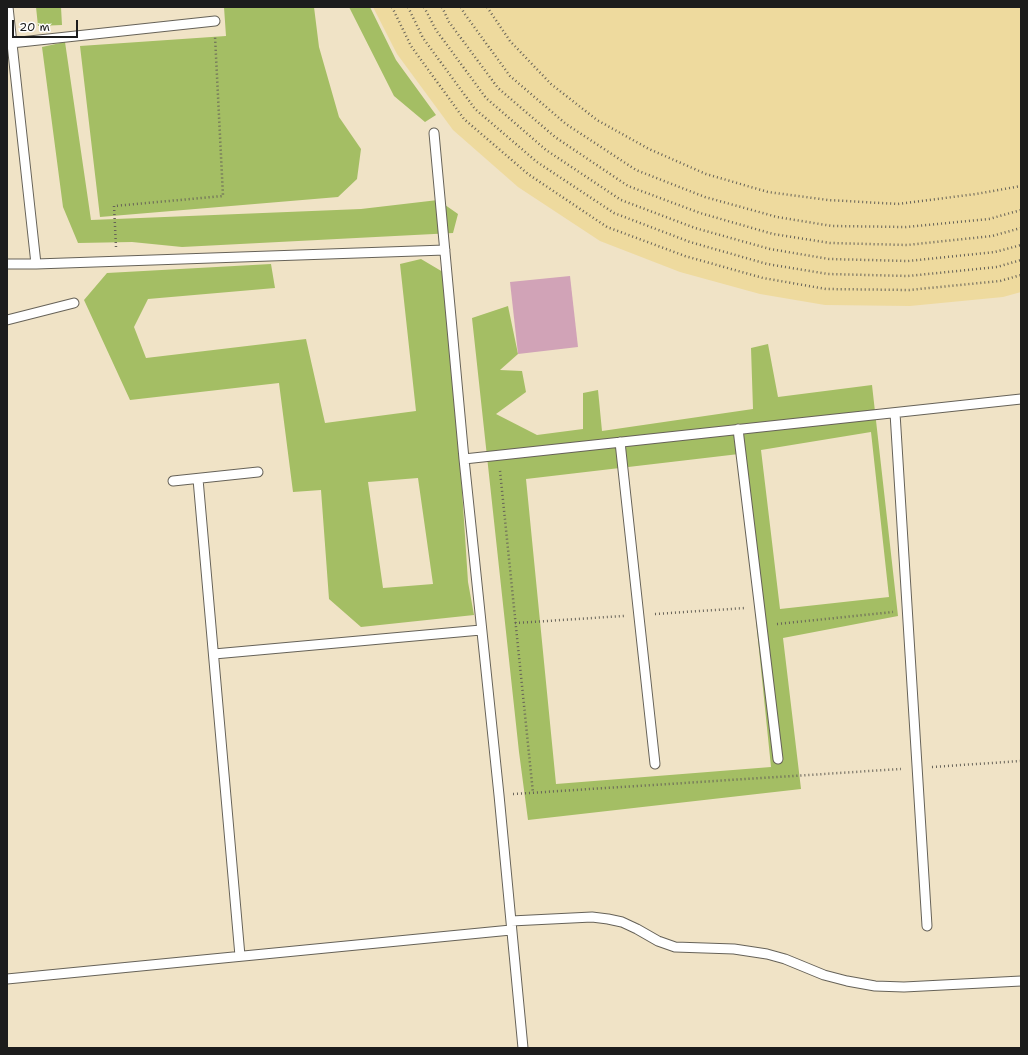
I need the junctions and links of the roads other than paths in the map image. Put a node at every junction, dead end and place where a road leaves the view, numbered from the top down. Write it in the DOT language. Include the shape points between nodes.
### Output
graph roads {
  1 [pos="8,7"];
  2 [pos="215,22"];
  3 [pos="11,43"];
  4 [pos="434,134"];
  5 [pos="445,250"];
  6 [pos="7,264"];
  7 [pos="36,264"];
  8 [pos="74,303"];
  9 [pos="7,320"];
  10 [pos="1021,399"];
  11 [pos="895,413"];
  12 [pos="738,429"];
  13 [pos="620,442"];
  14 [pos="464,459"];
  15 [pos="258,472"];
  16 [pos="198,479"];
  17 [pos="173,481"];
  18 [pos="481,630"];
  19 [pos="214,654"];
  20 [pos="778,759"];
  21 [pos="655,764"];
  22 [pos="511,926"];
  23 [pos="927,926"];
  24 [pos="240,956"];
  25 [pos="7,979"];
  26 [pos="1021,981"];
  27 [pos="523,1048"];
  1 -- 3 [label="lane"];
  2 -- 3 [label="lane"];
  3 -- 7 [label="lane"];
  4 -- 5 [label="lane"];
  5 -- 7 [label="lane"];
  5 -- 14 [label="lane"];
  6 -- 7 [label="lane"];
  8 -- 9 [label="lane"];
  10 -- 11 [label="lane"];
  11 -- 12 [label="lane"];
  11 -- 23 [label="lane"];
  12 -- 13 [label="lane"];
  12 -- 20 [label="lane"];
  13 -- 14 [label="lane"];
  13 -- 21 [label="lane"];
  14 -- 18 [label="lane"];
  15 -- 16 [label="lane"];
  16 -- 17 [label="lane"];
  16 -- 19 [label="lane"];
  18 -- 19 [label="lane"];
  18 -- 22 [label="lane"];
  19 -- 24 [label="lane"];
  22 -- 24 [label="lane"];
  22 -- 26 [label="lane" via="592,917 608,919 627,924 671,946 734,949 767,954 847,982 875,986"];
  22 -- 27 [label="lane"];
  24 -- 25 [label="lane"];
}
